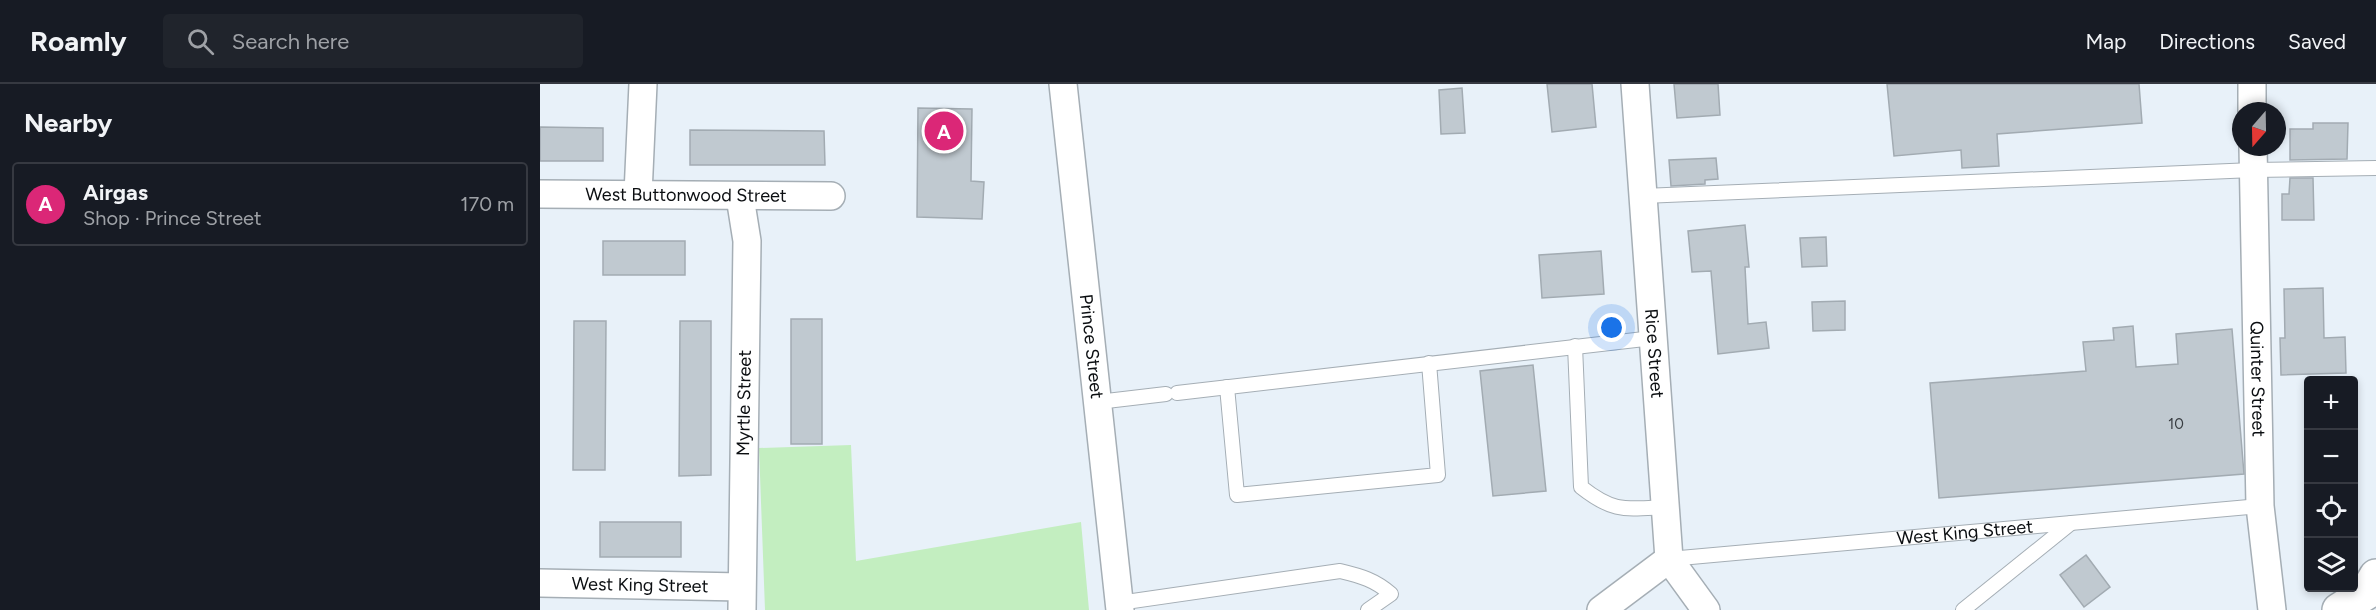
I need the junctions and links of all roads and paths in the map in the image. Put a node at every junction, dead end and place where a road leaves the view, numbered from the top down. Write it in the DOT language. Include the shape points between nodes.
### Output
graph roads {
  1 [pos="643,84"];
  2 [pos="1063,84"];
  3 [pos="1635,84"];
  4 [pos="2252,84"];
  5 [pos="2252,102"];
  6 [pos="2253,159"];
  7 [pos="2376,168"];
  8 [pos="540,194"];
  9 [pos="638,194"];
  10 [pos="831,196"];
  11 [pos="1643,196"];
  12 [pos="740,197"];
  13 [pos="1653,338"];
  14 [pos="1575,346"];
  15 [pos="1429,363"];
  16 [pos="1227,387"];
  17 [pos="1098,402"];
  18 [pos="2260,506"];
  19 [pos="1666,507"];
  20 [pos="2071,523"];
  21 [pos="1670,559"];
  22 [pos="2376,576"];
  23 [pos="540,583"];
  24 [pos="742,599"];
  25 [pos="1120,607"];
  26 [pos="1368,610"];
  27 [pos="1601,610"];
  28 [pos="1706,610"];
  29 [pos="1962,610"];
  30 [pos="2272,610"];
  31 [pos="2339,610"];
  1 -- 9 [label="street"];
  2 -- 17 [label="street, Prince Street"];
  3 -- 11 [label="street, Rice Street"];
  4 -- 5 [label="street"];
  6 -- 7 [label="lane"];
  6 -- 11 [label="lane"];
  6 -- 18 [label="street, Quinter Street"];
  8 -- 9 [label="street, West Buttonwood Street"];
  9 -- 12 [label="street, West Buttonwood Street"];
  10 -- 12 [label="street, West Buttonwood Street"];
  11 -- 13 [label="street, Rice Street"];
  12 -- 24 [label="street, Myrtle Street" via="747,241"];
  13 -- 14 [label="lane"];
  13 -- 19 [label="street, Rice Street"];
  14 -- 15 [label="lane"];
  14 -- 19 [label="lane" via="1581,487 1601,503 1620,509"];
  15 -- 16 [label="lane"];
  15 -- 16 [label="lane" via="1438,475 1238,495"];
  16 -- 17 [label="lane"];
  17 -- 25 [label="street, Prince Street"];
  18 -- 20 [label="lane, West King Street"];
  18 -- 30 [label="street, Quinter Street"];
  19 -- 21 [label="street, Rice Street"];
  20 -- 21 [label="lane, West King Street"];
  20 -- 29 [label="lane"];
  21 -- 27 [label="street"];
  21 -- 28 [label="street"];
  22 -- 31 [label="street" via="2366,592"];
  23 -- 24 [label="street, West King Street"];
  25 -- 26 [label="lane" via="1340,571 1365,576 1391,594"];
}
